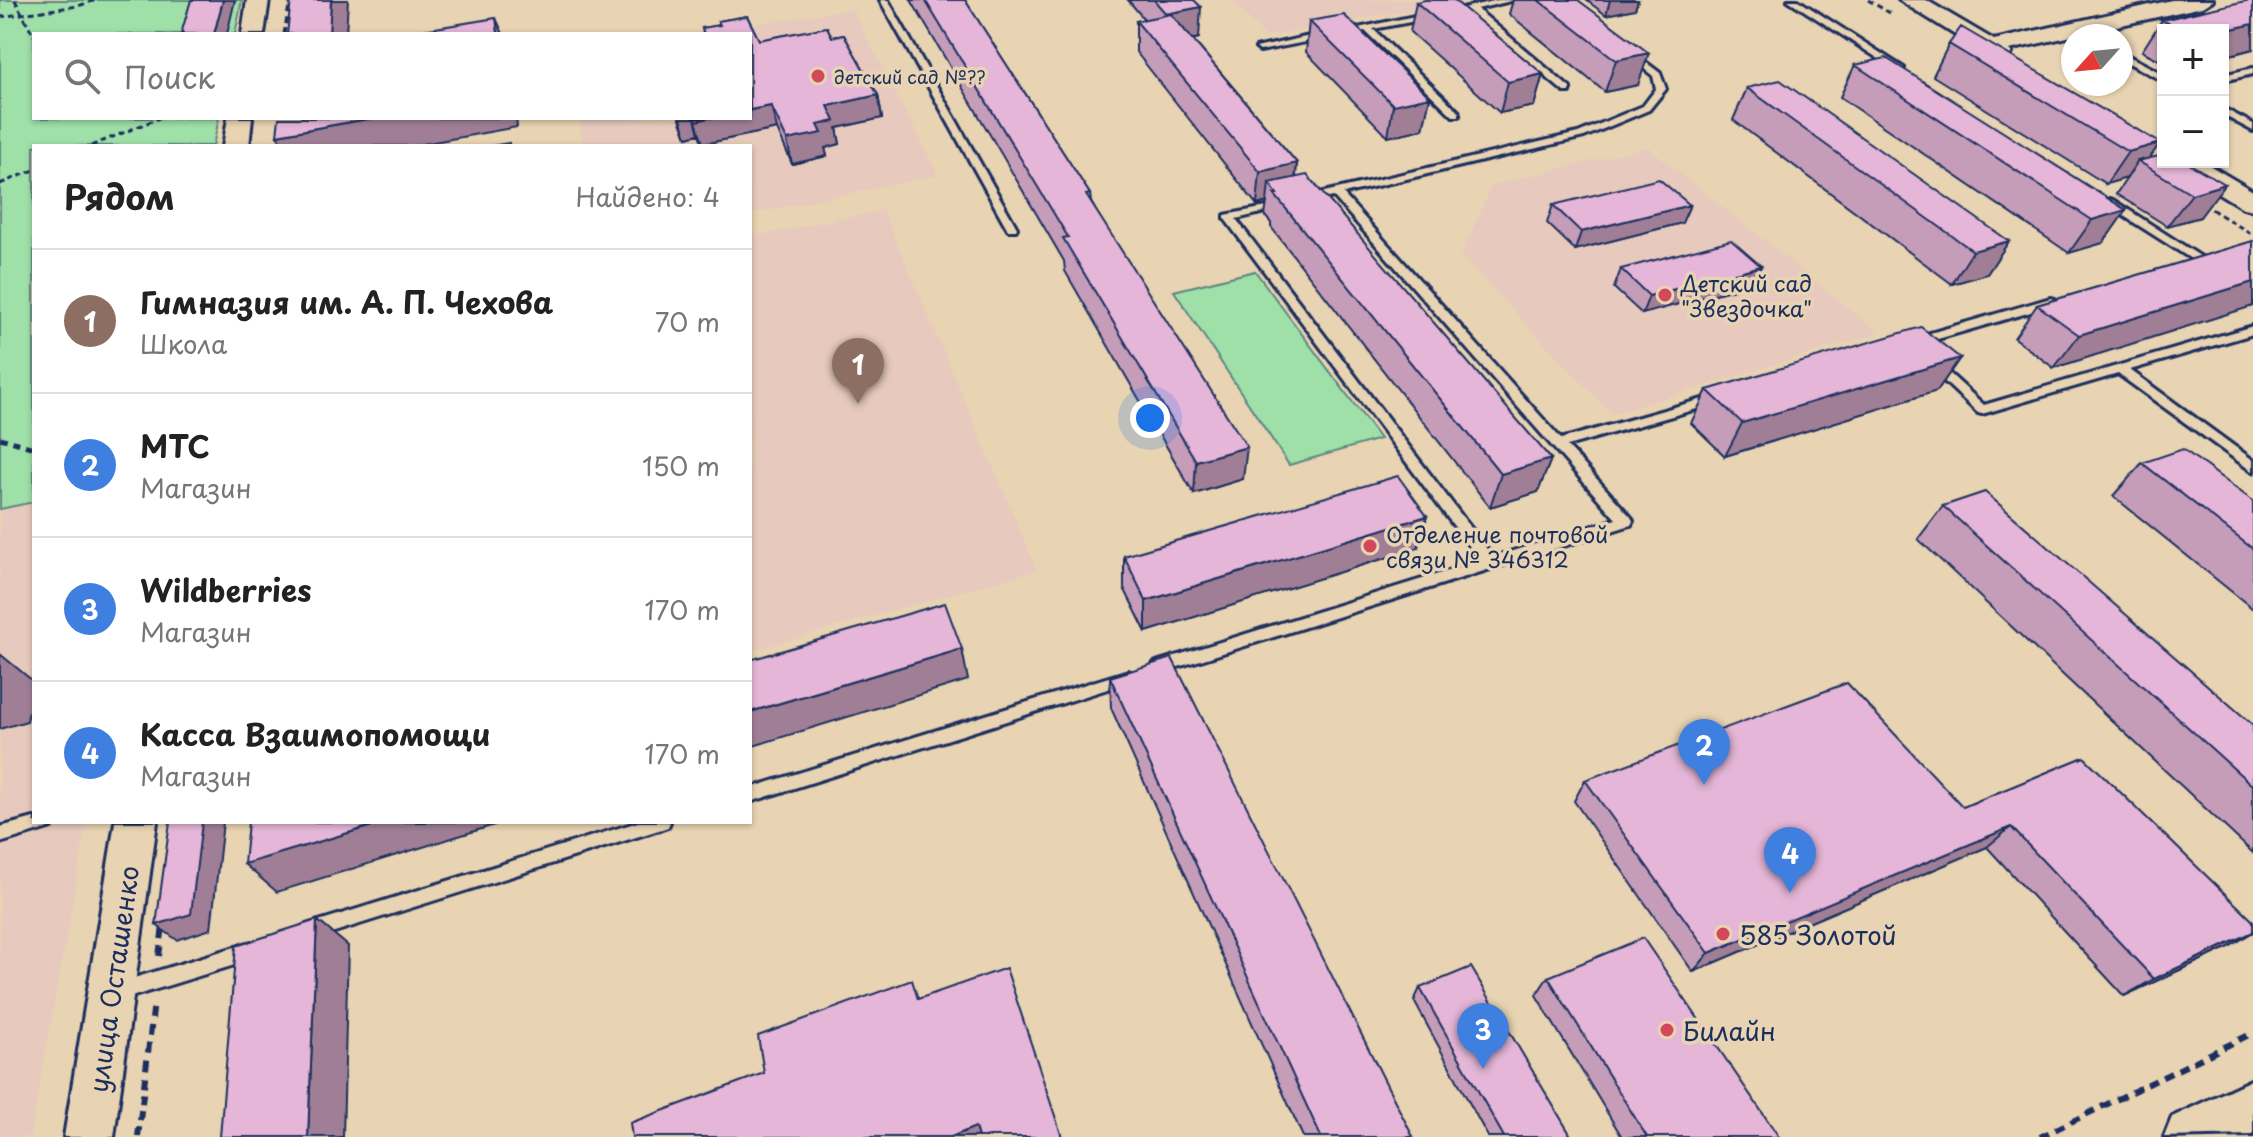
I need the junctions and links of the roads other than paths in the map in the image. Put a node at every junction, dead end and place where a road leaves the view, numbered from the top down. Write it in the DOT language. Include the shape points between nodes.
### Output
graph roads {
  1 [pos="258,0"];
  2 [pos="884,0"];
  3 [pos="1511,0"];
  4 [pos="1792,0"];
  5 [pos="2202,0"];
  6 [pos="1470,8"];
  7 [pos="1903,8"];
  8 [pos="2110,24"];
  9 [pos="1367,28"];
  10 [pos="253,32"];
  11 [pos="2061,35"];
  12 [pos="1621,47"];
  13 [pos="1991,47"];
  14 [pos="1260,48"];
  15 [pos="2133,62"];
  16 [pos="2017,63"];
  17 [pos="2253,71"];
  18 [pos="1910,75"];
  19 [pos="2157,75"];
  20 [pos="2229,77"];
  21 [pos="1567,90"];
  22 [pos="1456,114"];
  23 [pos="2229,114"];
  24 [pos="240,120"];
  25 [pos="2253,128"];
  26 [pos="236,144"];
  27 [pos="2196,168"];
  28 [pos="1336,193"];
  29 [pos="2094,193"];
  30 [pos="2253,202"];
  31 [pos="1012,228"];
  32 [pos="2213,256"];
  33 [pos="2200,260"];
  34 [pos="2184,264"];
  35 [pos="2062,299"];
  36 [pos="2253,330"];
  37 [pos="2120,369"];
  38 [pos="1726,396"];
  39 [pos="1559,444"];
  40 [pos="2253,467"];
  41 [pos="1490,563"];
  42 [pos="752,794"];
  43 [pos="39,824"];
  44 [pos="136,824"];
  45 [pos="656,824"];
  46 [pos="0,835"];
  47 [pos="110,995"];
  48 [pos="2253,1106"];
  49 [pos="89,1137"];
  50 [pos="2192,1137"];
  1 -- 10 [label="street"];
  2 -- 31 [label="lane"];
  3 -- 6 [label="lane"];
  4 -- 18 [label="lane"];
  5 -- 8 [label="street"];
  6 -- 9 [label="lane"];
  6 -- 21 [label="lane"];
  7 -- 13 [label="street"];
  9 -- 14 [label="lane"];
  9 -- 22 [label="lane"];
  11 -- 13 [label="street"];
  12 -- 28 [label="lane" via="1657,75 1661,89 1646,108 1581,135"];
  13 -- 16 [label="street"];
  15 -- 19 [label="lane"];
  17 -- 20 [label="lane"];
  23 -- 25 [label="lane"];
  24 -- 26 [label="street"];
  27 -- 30 [label="street"];
  28 -- 39 [label="lane"];
  28 -- 41 [label="lane" via="1229,217"];
  29 -- 33 [label="lane"];
  32 -- 33 [label="lane"];
  33 -- 34 [label="lane"];
  35 -- 37 [label="lane" via="1908,343 1982,410"];
  36 -- 37 [label="lane"];
  37 -- 40 [label="lane"];
  38 -- 39 [label="lane"];
  39 -- 41 [label="lane" via="1626,521"];
  41 -- 42 [label="lane"];
  43 -- 46 [label="lane"];
  44 -- 47 [label="street, улица Осташенко"];
  45 -- 47 [label="lane" via="278,942 240,962"];
  47 -- 49 [label="street, улица Осташенко"];
  48 -- 50 [label="main road"];
}
